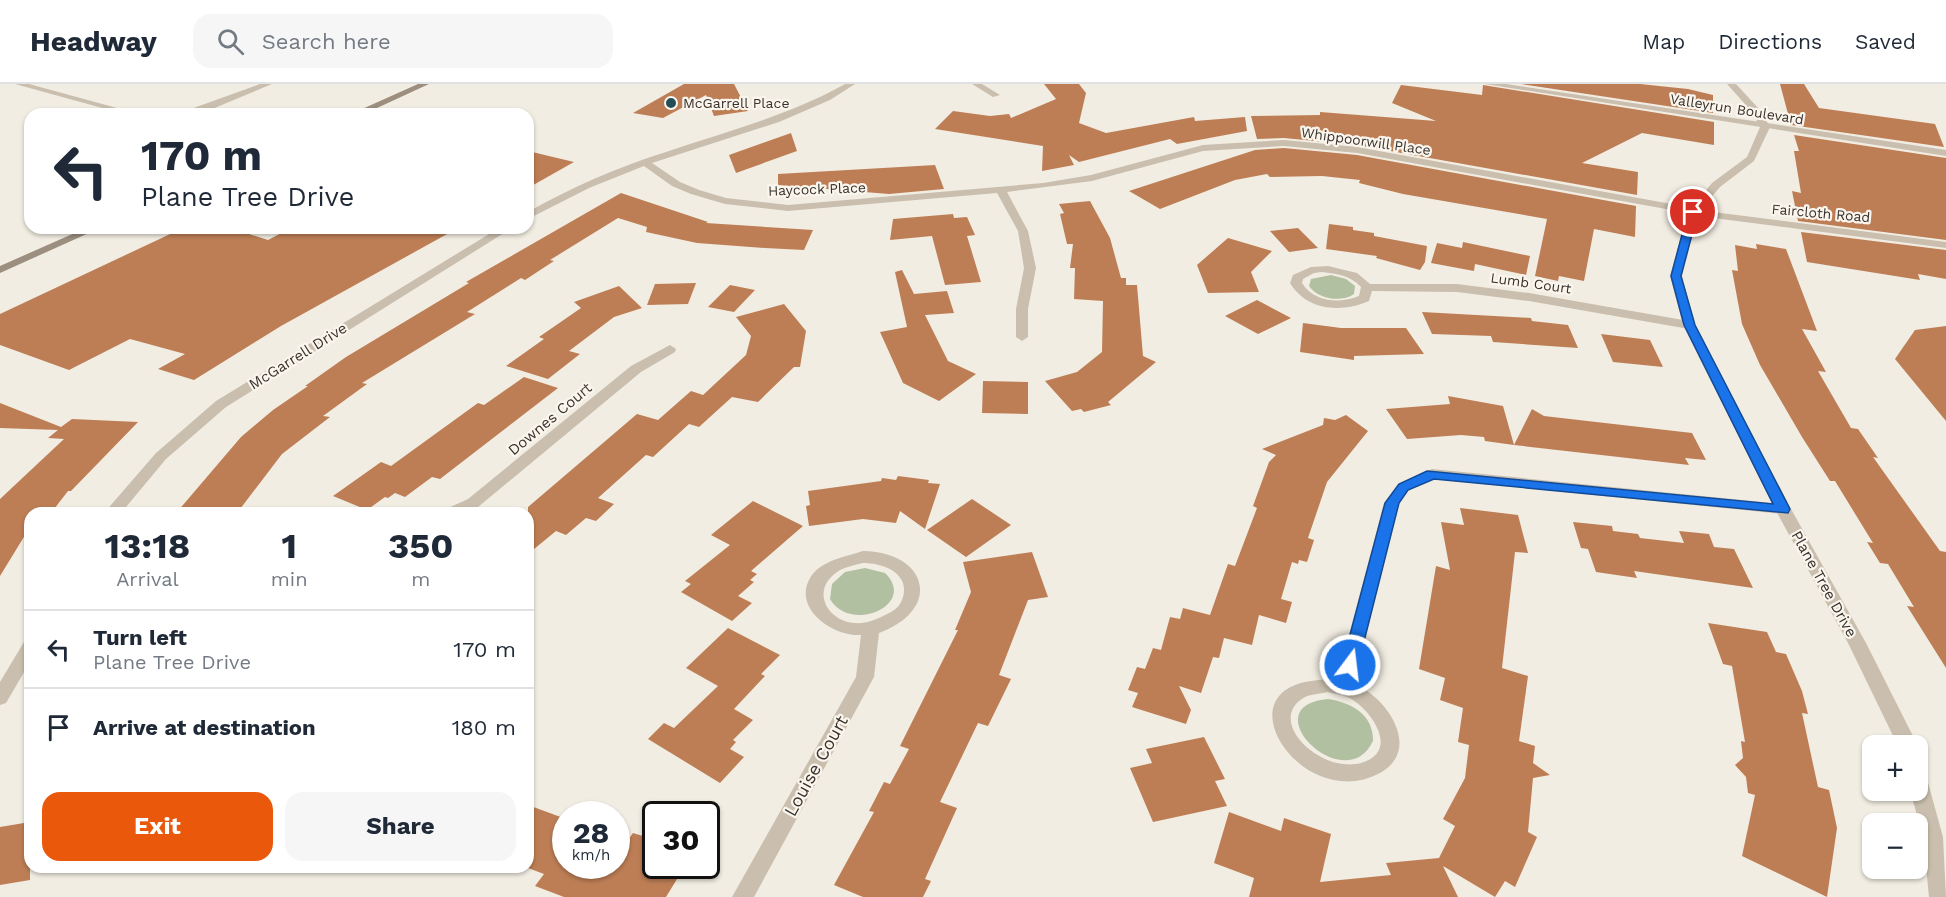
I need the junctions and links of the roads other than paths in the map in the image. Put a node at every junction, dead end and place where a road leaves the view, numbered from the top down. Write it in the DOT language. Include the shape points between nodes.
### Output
graph roads {
  1 [pos="19,84"];
  2 [pos="268,84"];
  3 [pos="424,84"];
  4 [pos="850,84"];
  5 [pos="976,84"];
  6 [pos="1489,84"];
  7 [pos="1731,84"];
  8 [pos="996,95"];
  9 [pos="111,108"];
  10 [pos="207,108"];
  11 [pos="370,108"];
  12 [pos="1765,127"];
  13 [pos="1946,153"];
  14 [pos="645,162"];
  15 [pos="1000,191"];
  16 [pos="1693,212"];
  17 [pos="534,213"];
  18 [pos="81,234"];
  19 [pos="497,234"];
  20 [pos="1946,245"];
  21 [pos="0,270"];
  22 [pos="1367,287"];
  23 [pos="1689,325"];
  24 [pos="1022,337"];
  25 [pos="670,348"];
  26 [pos="117,507"];
  27 [pos="464,507"];
  28 [pos="1783,509"];
  29 [pos="871,628"];
  30 [pos="24,657"];
  31 [pos="1344,688"];
  32 [pos="0,698"];
  33 [pos="1903,735"];
  34 [pos="1925,801"];
  35 [pos="1939,839"];
  36 [pos="743,897"];
  37 [pos="1940,897"];
  1 -- 9 [label="street"];
  2 -- 10 [label="street"];
  3 -- 11 [label="main road"];
  4 -- 14 [label="street" via="812,105 765,123"];
  5 -- 8 [label="street"];
  6 -- 12 [label="street, Valleyrun Boulevard"];
  7 -- 12 [label="street"];
  12 -- 13 [label="street, Valleyrun Boulevard"];
  12 -- 16 [label="street, Plane Tree Drive" via="1751,159 1716,185"];
  14 -- 15 [label="street, Haycock Place" via="695,192 761,206 798,207"];
  14 -- 17 [label="street" via="572,191"];
  15 -- 16 [label="street, Whippoorwill Place" via="1092,177 1203,148 1284,143 1357,150"];
  15 -- 24 [label="street" via="1023,231 1030,268 1022,309"];
  16 -- 20 [label="street, Faircloth Road"];
  16 -- 23 [label="street, Plane Tree Drive" via="1676,276"];
  18 -- 21 [label="main road"];
  19 -- 26 [label="street, McGarrell Drive" via="220,404 161,456"];
  22 -- 22 [label="street, Lumb Court" via="1355,276 1322,268 1303,273 1296,283 1313,299 1336,304 1358,302 1365,298"];
  22 -- 23 [label="street, Lumb Court" via="1457,288"];
  23 -- 28 [label="street, Plane Tree Drive"];
  25 -- 27 [label="street, Downes Court" via="636,369"];
  28 -- 31 [label="street" via="1432,474 1403,487 1392,503"];
  28 -- 33 [label="street, Plane Tree Drive"];
  29 -- 29 [label="street" via="900,615 911,598 911,580 904,570 879,558 855,558 822,574 813,597 816,609 825,619 838,626"];
  29 -- 36 [label="street, Louise Court" via="865,677"];
  30 -- 32 [label="street"];
  31 -- 31 [label="street" via="1310,686 1296,692 1283,706 1281,727 1287,741 1315,765 1334,772 1369,770 1390,749 1391,735 1376,707"];
  34 -- 35 [label="street"];
  35 -- 37 [label="street"];
}
